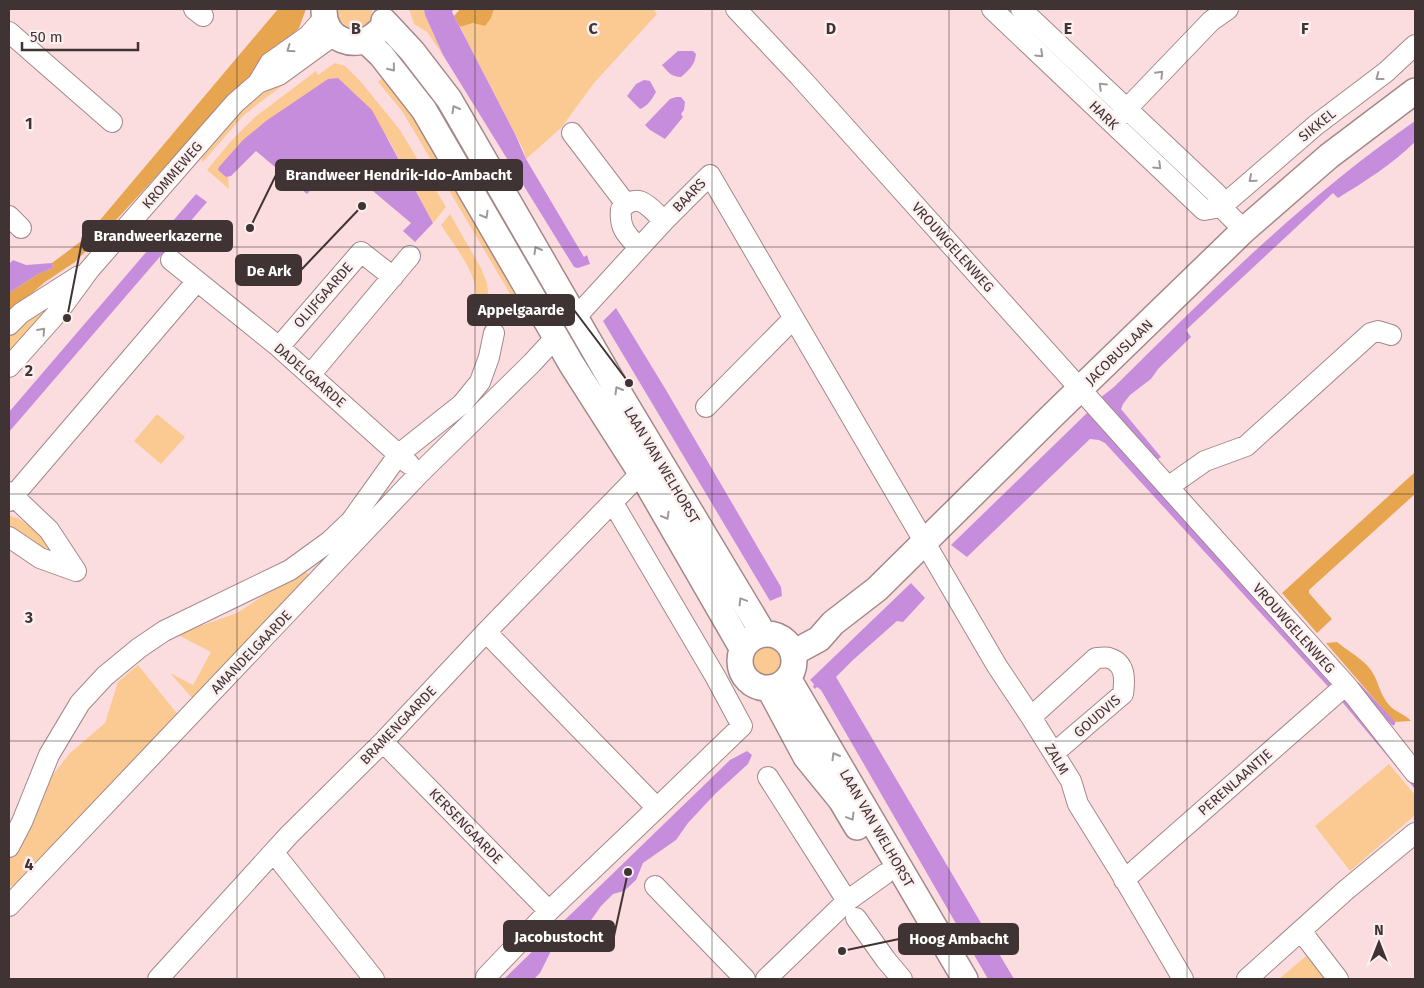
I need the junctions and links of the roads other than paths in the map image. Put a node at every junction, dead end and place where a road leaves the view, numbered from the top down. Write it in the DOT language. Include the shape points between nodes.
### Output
graph roads {
  1 [pos="736,9"];
  2 [pos="992,9"];
  3 [pos="1228,9"];
  4 [pos="1026,10"];
  5 [pos="385,15"];
  6 [pos="328,21"];
  7 [pos="1012,27"];
  8 [pos="9,32"];
  9 [pos="366,40"];
  10 [pos="1415,45"];
  11 [pos="1415,90"];
  12 [pos="1119,116"];
  13 [pos="112,122"];
  14 [pos="572,133"];
  15 [pos="626,204"];
  16 [pos="1221,208"];
  17 [pos="664,221"];
  18 [pos="1244,230"];
  19 [pos="639,248"];
  20 [pos="410,256"];
  21 [pos="170,260"];
  22 [pos="89,270"];
  23 [pos="393,277"];
  24 [pos="197,281"];
  25 [pos="576,317"];
  26 [pos="793,319"];
  27 [pos="9,325"];
  28 [pos="494,333"];
  29 [pos="1392,335"];
  30 [pos="556,337"];
  31 [pos="279,347"];
  32 [pos="9,367"];
  33 [pos="310,375"];
  34 [pos="480,382"];
  35 [pos="1080,390"];
  36 [pos="496,399"];
  37 [pos="706,407"];
  38 [pos="399,454"];
  39 [pos="419,474"];
  40 [pos="642,474"];
  41 [pos="1168,487"];
  42 [pos="10,497"];
  43 [pos="613,503"];
  44 [pos="9,537"];
  45 [pos="925,541"];
  46 [pos="486,632"];
  47 [pos="780,642"];
  48 [pos="742,648"];
  49 [pos="779,683"];
  50 [pos="1340,690"];
  51 [pos="1032,717"];
  52 [pos="383,742"];
  53 [pos="1054,753"];
  54 [pos="1415,773"];
  55 [pos="768,776"];
  56 [pos="657,808"];
  57 [pos="1415,833"];
  58 [pos="9,847"];
  59 [pos="274,853"];
  60 [pos="885,874"];
  61 [pos="1124,880"];
  62 [pos="655,886"];
  63 [pos="9,906"];
  64 [pos="851,910"];
  65 [pos="549,911"];
  66 [pos="1301,931"];
  67 [pos="486,977"];
  68 [pos="158,979"];
  69 [pos="374,979"];
  70 [pos="744,979"];
  71 [pos="766,979"];
  72 [pos="902,979"];
  73 [pos="948,979"];
  74 [pos="965,979"];
  75 [pos="1183,979"];
  76 [pos="1247,979"];
  77 [pos="1338,979"];
  1 -- 35 [label="street, VROUWGELENWEG"];
  2 -- 7 [label="street, HARK"];
  12 -- 3 [label="street, one-way" via="1211,20"];
  4 -- 7 [label="street"];
  12 -- 4 [label="street, HARK, one-way"];
  5 -- 9 [label="main road" via="377,33"];
  25 -- 5 [label="main road, LAAN VAN WELHORST, one-way" via="449,99"];
  6 -- 9 [label="main road" via="349,42"];
  6 -- 22 [label="street, KROMMEWEG" via="270,63 258,83 235,103"];
  7 -- 12 [label="street, HARK, one-way"];
  8 -- 13 [label="street"];
  9 -- 30 [label="main road, LAAN VAN WELHORST, one-way" via="424,110"];
  10 -- 16 [label="street, SIKKEL, one-way"];
  11 -- 18 [label="main road, JACOBUSLAAN" via="1330,156"];
  12 -- 16 [label="street, HARK" via="1217,194"];
  14 -- 15 [label="street"];
  15 -- 17 [label="street" via="635,200 643,202"];
  15 -- 19 [label="street" via="621,209 621,226"];
  16 -- 18 [label="street, HARK"];
  17 -- 19 [label="street, BAARS"];
  17 -- 26 [label="street, BAARS" via="710,174"];
  18 -- 35 [label="main road, JACOBUSLAAN"];
  19 -- 25 [label="street, BAARS"];
  20 -- 23 [label="street"];
  21 -- 24 [label="street, DADELGAARDE"];
  22 -- 27 [label="street, KROMMEWEG" via="21,313"];
  32 -- 22 [label="street, KROMMEWEG, one-way" via="59,311"];
  23 -- 31 [label="street, OLIJFGAARDE" via="361,252"];
  23 -- 33 [label="street"];
  24 -- 31 [label="street, DADELGAARDE"];
  24 -- 42 [label="street"];
  47 -- 25 [label="main road, LAAN VAN WELHORST, one-way" via="616,388"];
  26 -- 37 [label="street"];
  26 -- 45 [label="street, BAARS"];
  28 -- 34 [label="street"];
  29 -- 41 [label="street" via="1378,331 1371,333 1246,446 1205,461"];
  30 -- 36 [label="street, AMANDELGAARDE"];
  30 -- 40 [label="main road, LAAN VAN WELHORST"];
  31 -- 33 [label="street, DADELGAARDE"];
  33 -- 38 [label="street, DADELGAARDE"];
  34 -- 36 [label="street"];
  34 -- 38 [label="street" via="462,404"];
  35 -- 41 [label="street, VROUWGELENWEG"];
  35 -- 45 [label="main road, JACOBUSLAAN"];
  36 -- 39 [label="street, AMANDELGAARDE"];
  38 -- 39 [label="street, DADELGAARDE"];
  38 -- 58 [label="street" via="351,521 304,561 164,630 105,676 80,703 49,755"];
  39 -- 63 [label="street, AMANDELGAARDE"];
  40 -- 43 [label="street, BRAMENGAARDE"];
  40 -- 48 [label="main road, LAAN VAN WELHORST, one-way"];
  41 -- 50 [label="street, VROUWGELENWEG"];
  42 -- 44 [label="street" via="49,530 76,571 40,558"];
  43 -- 46 [label="street, BRAMENGAARDE"];
  43 -- 56 [label="street" via="742,726"];
  45 -- 47 [label="main road, JACOBUSLAAN" via="877,589 833,623 819,639"];
  45 -- 51 [label="street, ZALM" via="997,666"];
  46 -- 52 [label="street, BRAMENGAARDE"];
  46 -- 56 [label="street"];
  47 -- 48 [label="main road" via="751,638"];
  47 -- 49 [label="main road" via="793,668"];
  48 -- 49 [label="main road" via="739,665 752,684 763,688"];
  49 -- 60 [label="main road, LAAN VAN WELHORST, one-way" via="806,757 841,800"];
  74 -- 49 [label="main road, LAAN VAN WELHORST, one-way"];
  50 -- 54 [label="street, VROUWGELENWEG"];
  50 -- 61 [label="street, PERENLAANTJE"];
  51 -- 53 [label="street, ZALM"];
  51 -- 53 [label="street, GOUDVIS" via="1096,658 1109,658 1120,665 1126,678 1123,694"];
  52 -- 59 [label="street, BRAMENGAARDE"];
  52 -- 65 [label="street, KERSENGAARDE"];
  53 -- 61 [label="street, ZALM" via="1070,781 1078,804"];
  55 -- 64 [label="street"];
  56 -- 65 [label="street"];
  57 -- 66 [label="street"];
  59 -- 68 [label="street, BRAMENGAARDE"];
  59 -- 69 [label="street"];
  60 -- 64 [label="street"];
  60 -- 73 [label="main road, LAAN VAN WELHORST"];
  61 -- 75 [label="street, ZALM"];
  62 -- 70 [label="street"];
  64 -- 71 [label="street"];
  64 -- 72 [label="street"];
  65 -- 67 [label="street"];
  66 -- 76 [label="street"];
  66 -- 77 [label="street"];
}
